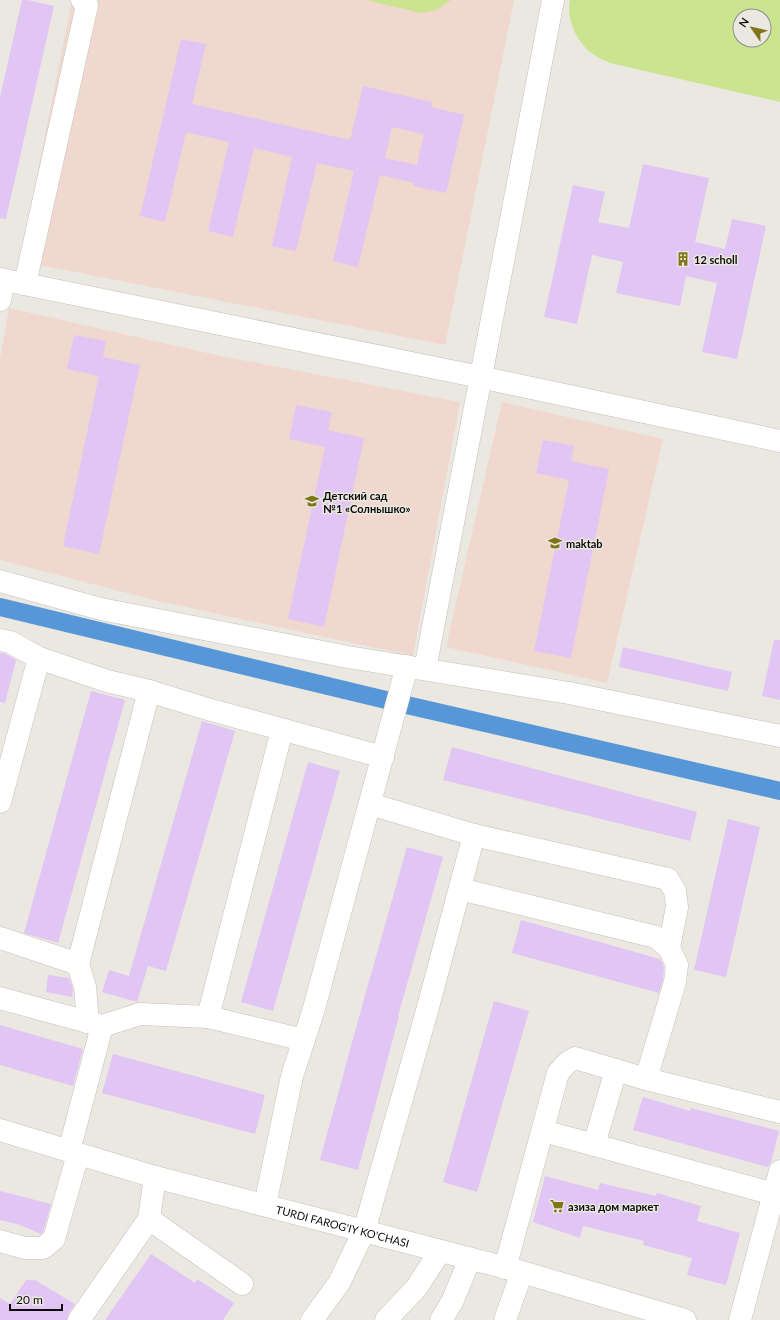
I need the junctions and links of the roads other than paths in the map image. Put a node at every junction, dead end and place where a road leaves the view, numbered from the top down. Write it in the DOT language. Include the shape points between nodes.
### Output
graph roads {
  1 [pos="82,0"];
  2 [pos="553,0"];
  3 [pos="7,286"];
  4 [pos="480,377"];
  5 [pos="780,441"];
  6 [pos="0,581"];
  7 [pos="0,640"];
  8 [pos="39,658"];
  9 [pos="416,668"];
  10 [pos="149,691"];
  11 [pos="282,730"];
  12 [pos="780,736"];
  13 [pos="386,746"];
  14 [pos="0,802"];
  15 [pos="370,804"];
  16 [pos="474,835"];
  17 [pos="460,888"];
  18 [pos="0,938"];
  19 [pos="669,948"];
  20 [pos="78,964"];
  21 [pos="0,998"];
  22 [pos="208,1017"];
  23 [pos="95,1024"];
  24 [pos="304,1040"];
  25 [pos="616,1070"];
  26 [pos="646,1079"];
  27 [pos="780,1112"];
  28 [pos="0,1130"];
  29 [pos="543,1131"];
  30 [pos="594,1145"];
  31 [pos="74,1153"];
  32 [pos="780,1172"];
  33 [pos="155,1177"];
  34 [pos="774,1194"];
  35 [pos="265,1205"];
  36 [pos="149,1219"];
  37 [pos="364,1231"];
  38 [pos="0,1241"];
  39 [pos="440,1251"];
  40 [pos="470,1259"];
  41 [pos="513,1270"];
  42 [pos="242,1284"];
  43 [pos="79,1320"];
  44 [pos="312,1320"];
  45 [pos="386,1320"];
  46 [pos="440,1320"];
  47 [pos="505,1320"];
  48 [pos="685,1320"];
  49 [pos="740,1320"];
  1 -- 3 [label="street" via="87,5"];
  2 -- 4 [label="street"];
  3 -- 4 [label="street"];
  4 -- 5 [label="street"];
  4 -- 9 [label="street"];
  6 -- 9 [label="street" via="101,609"];
  7 -- 8 [label="street" via="10,642"];
  8 -- 10 [label="street" via="107,681"];
  8 -- 14 [label="street"];
  9 -- 12 [label="street" via="569,693"];
  9 -- 13 [label="street"];
  10 -- 11 [label="street"];
  10 -- 20 [label="street"];
  11 -- 13 [label="street"];
  11 -- 22 [label="street"];
  13 -- 15 [label="street"];
  15 -- 16 [label="street"];
  15 -- 24 [label="street" via="316,1005"];
  16 -- 17 [label="street"];
  16 -- 19 [label="street" via="668,879 675,891 677,908"];
  17 -- 19 [label="street" via="656,937"];
  17 -- 37 [label="street"];
  18 -- 20 [label="street"];
  19 -- 26 [label="street" via="677,966 675,982"];
  20 -- 23 [label="street"];
  21 -- 23 [label="street"];
  22 -- 23 [label="street" via="140,1014"];
  22 -- 24 [label="street"];
  23 -- 31 [label="street"];
  24 -- 35 [label="street" via="292,1076"];
  25 -- 26 [label="street"];
  25 -- 29 [label="street" via="575,1058 567,1063 558,1073"];
  25 -- 30 [label="street"];
  26 -- 27 [label="street"];
  28 -- 31 [label="street, TURDI FAROG'IY KO'CHASI"];
  29 -- 30 [label="street"];
  29 -- 41 [label="street"];
  30 -- 34 [label="street"];
  31 -- 33 [label="street, TURDI FAROG'IY KO'CHASI"];
  31 -- 38 [label="street" via="54,1239 42,1248 25,1248"];
  32 -- 34 [label="street"];
  33 -- 35 [label="street, TURDI FAROG'IY KO'CHASI"];
  33 -- 36 [label="street"];
  34 -- 49 [label="street"];
  35 -- 37 [label="street, TURDI FAROG'IY KO'CHASI"];
  36 -- 42 [label="street"];
  36 -- 43 [label="street"];
  37 -- 39 [label="street, TURDI FAROG'IY KO'CHASI"];
  37 -- 44 [label="street" via="339,1283"];
  39 -- 40 [label="street, TURDI FAROG'IY KO'CHASI"];
  39 -- 45 [label="street" via="417,1287"];
  40 -- 41 [label="street, TURDI FAROG'IY KO'CHASI"];
  40 -- 46 [label="street" via="452,1302"];
  41 -- 47 [label="street"];
  41 -- 48 [label="street, TURDI FAROG'IY KO'CHASI"];
}
